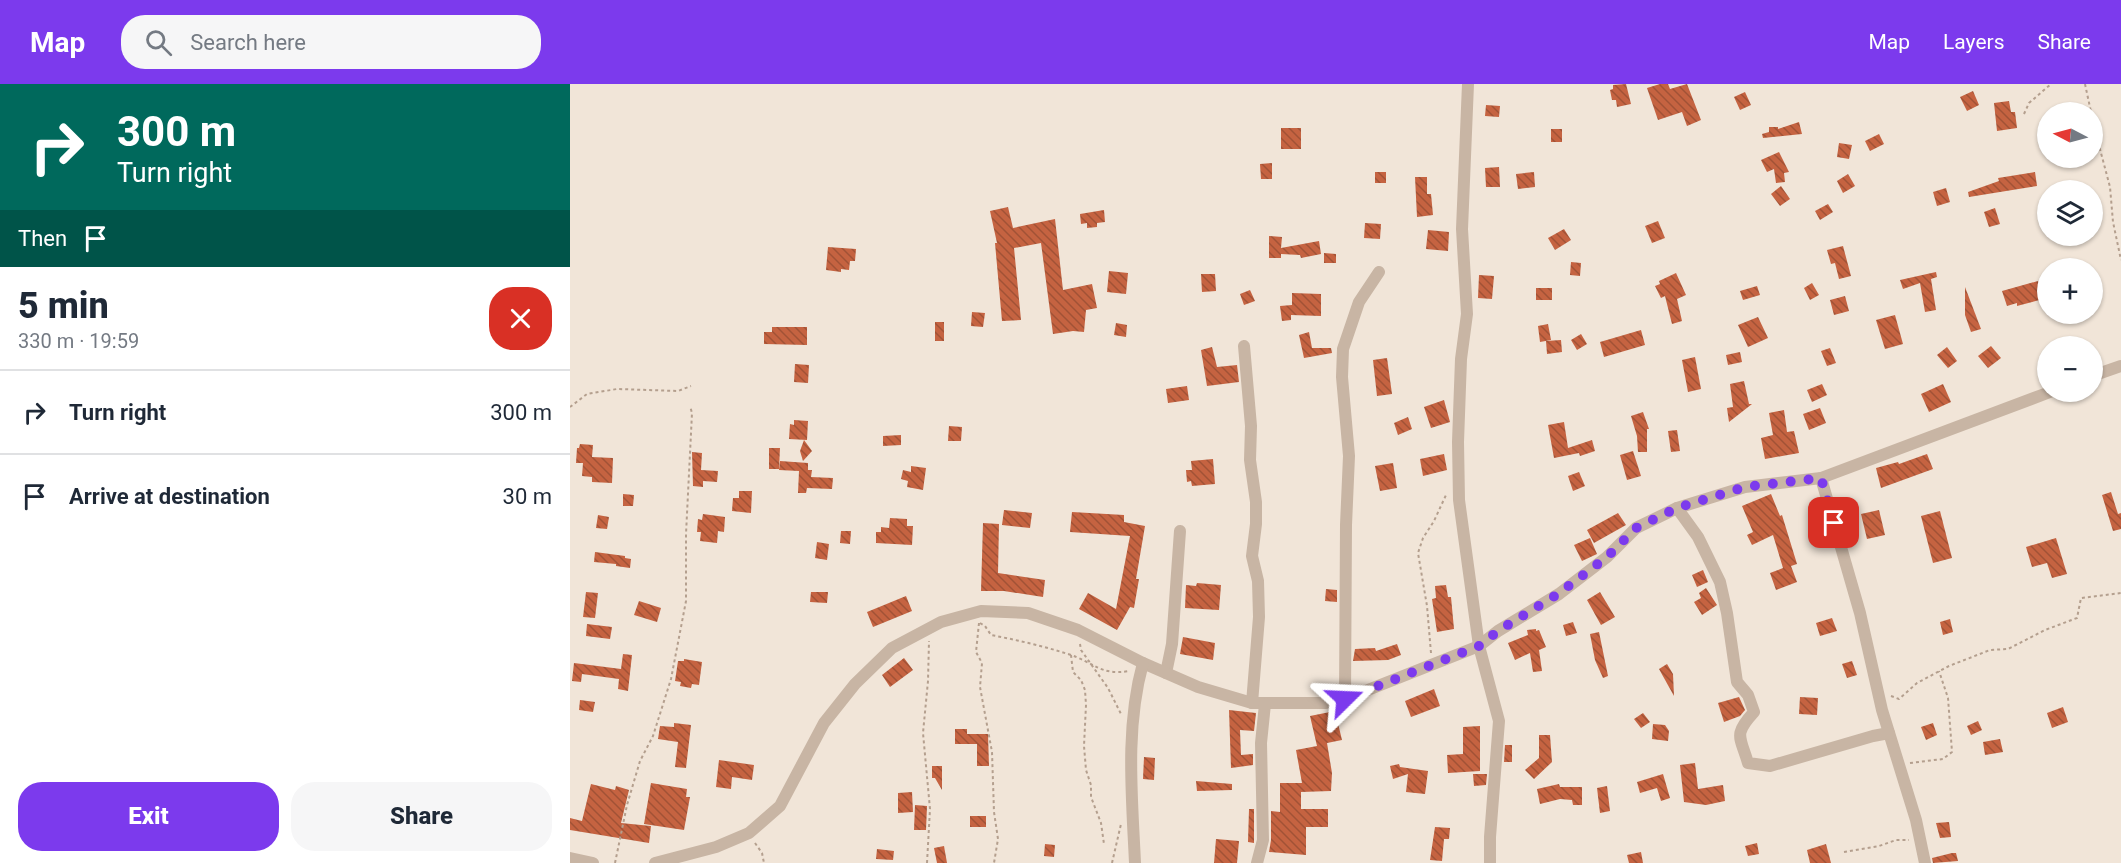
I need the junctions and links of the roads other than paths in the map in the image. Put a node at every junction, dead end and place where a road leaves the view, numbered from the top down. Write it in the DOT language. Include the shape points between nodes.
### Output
graph roads {
  1 [pos="1468,84"];
  2 [pos="1379,272"];
  3 [pos="1244,346"];
  4 [pos="2121,366"];
  5 [pos="2103,372"];
  6 [pos="2037,397"];
  7 [pos="1821,478"];
  8 [pos="1677,508"];
  9 [pos="1180,531"];
  10 [pos="1479,646"];
  11 [pos="1139,666"];
  12 [pos="1166,673"];
  13 [pos="1345,699"];
  14 [pos="1252,703"];
  15 [pos="1265,704"];
  16 [pos="1889,733"];
  17 [pos="570,858"];
  18 [pos="593,863"];
  19 [pos="655,863"];
  20 [pos="1135,863"];
  21 [pos="1257,863"];
  22 [pos="1490,863"];
  23 [pos="1925,863"];
  1 -- 10 [label="street" via="1462,229 1467,314 1461,359 1459,500"];
  2 -- 13 [label="street" via="1359,302 1343,349 1349,456"];
  3 -- 14 [label="street" via="1256,502 1252,556 1258,581 1259,617"];
  4 -- 5 [label="street"];
  6 -- 7 [label="street"];
  7 -- 8 [label="street" via="1745,487"];
  7 -- 16 [label="street"];
  8 -- 10 [label="street" via="1636,528 1567,588"];
  8 -- 16 [label="street" via="1698,537 1720,582 1737,682 1748,695 1754,712 1739,733 1748,763 1770,766"];
  9 -- 12 [label="street" via="1172,644"];
  10 -- 13 [label="street"];
  10 -- 22 [label="street" via="1499,721"];
  11 -- 12 [label="street"];
  11 -- 19 [label="street" via="1078,630 1028,613 941,622 892,648 855,684 824,723 780,806 749,833"];
  11 -- 20 [label="street" via="1130,771"];
  12 -- 14 [label="street"];
  13 -- 15 [label="street"];
  14 -- 15 [label="street"];
  15 -- 21 [label="street" via="1261,743 1263,840"];
  16 -- 23 [label="street"];
  17 -- 18 [label="street"];
}
